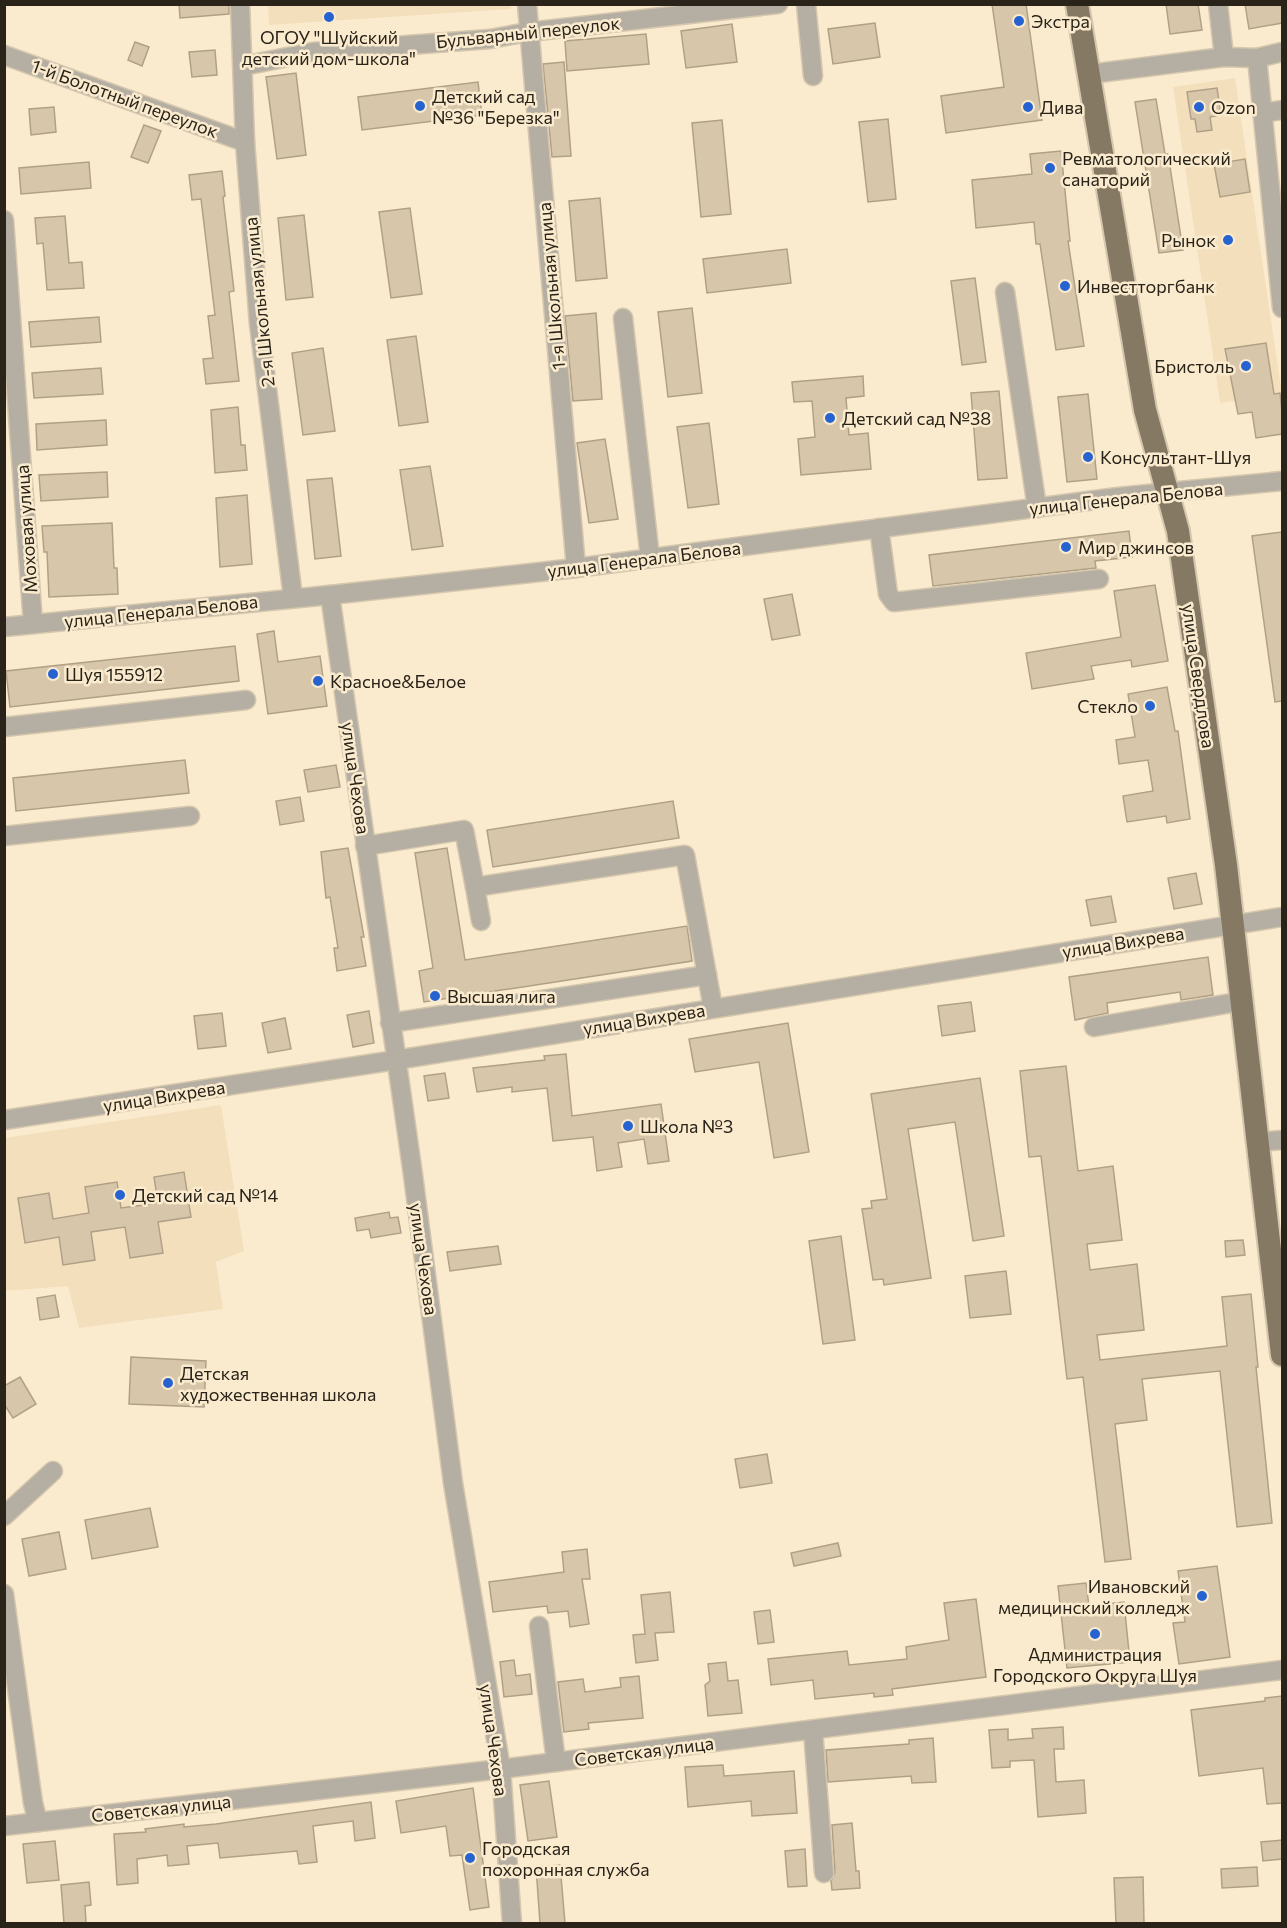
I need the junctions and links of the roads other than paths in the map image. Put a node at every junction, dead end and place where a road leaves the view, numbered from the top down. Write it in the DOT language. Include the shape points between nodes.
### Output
graph roads {
  1 [pos="240,4"];
  2 [pos="527,4"];
  3 [pos="806,4"];
  4 [pos="1077,4"];
  5 [pos="1218,4"];
  6 [pos="776,5"];
  7 [pos="528,32"];
  8 [pos="1282,52"];
  9 [pos="4,55"];
  10 [pos="1224,57"];
  11 [pos="1257,58"];
  12 [pos="243,66"];
  13 [pos="1090,74"];
  14 [pos="813,76"];
  15 [pos="1282,110"];
  16 [pos="1263,113"];
  17 [pos="245,142"];
  18 [pos="4,219"];
  19 [pos="1005,292"];
  20 [pos="1282,308"];
  21 [pos="623,318"];
  22 [pos="1282,481"];
  23 [pos="1168,493"];
  24 [pos="1037,508"];
  25 [pos="879,528"];
  26 [pos="650,558"];
  27 [pos="576,568"];
  28 [pos="1099,579"];
  29 [pos="330,595"];
  30 [pos="293,598"];
  31 [pos="33,624"];
  32 [pos="4,627"];
  33 [pos="246,700"];
  34 [pos="4,727"];
  35 [pos="190,816"];
  36 [pos="4,836"];
  37 [pos="365,846"];
  38 [pos="475,887"];
  39 [pos="1282,917"];
  40 [pos="482,921"];
  41 [pos="1234,924"];
  42 [pos="707,975"];
  43 [pos="1243,1001"];
  44 [pos="713,1008"];
  45 [pos="390,1023"];
  46 [pos="1094,1027"];
  47 [pos="396,1060"];
  48 [pos="4,1120"];
  49 [pos="1282,1140"];
  50 [pos="1259,1143"];
  51 [pos="1281,1328"];
  52 [pos="1282,1355"];
  53 [pos="53,1471"];
  54 [pos="4,1516"];
  55 [pos="4,1594"];
  56 [pos="539,1626"];
  57 [pos="1282,1670"];
  58 [pos="813,1730"];
  59 [pos="556,1762"];
  60 [pos="501,1769"];
  61 [pos="38,1822"];
  62 [pos="4,1826"];
  63 [pos="824,1873"];
  64 [pos="512,1923"];
  1 -- 12 [label="street, 2-я Школьная улица"];
  2 -- 7 [label="street, 1-я Школьная улица"];
  3 -- 14 [label="street"];
  4 -- 13 [label="main road, улица Свердлова"];
  5 -- 10 [label="street"];
  6 -- 7 [label="street, Бульварный переулок"];
  7 -- 12 [label="street, Бульварный переулок" via="490,39 313,52"];
  7 -- 27 [label="street, 1-я Школьная улица"];
  8 -- 11 [label="street"];
  9 -- 17 [label="street, 1-й Болотный переулок"];
  10 -- 11 [label="street"];
  10 -- 13 [label="street"];
  11 -- 16 [label="street"];
  12 -- 17 [label="street, 2-я Школьная улица"];
  13 -- 23 [label="main road, улица Свердлова" via="1145,410"];
  15 -- 16 [label="street"];
  16 -- 20 [label="street"];
  17 -- 30 [label="street, 2-я Школьная улица" via="259,324"];
  18 -- 31 [label="street, Моховая улица"];
  19 -- 24 [label="street"];
  21 -- 26 [label="street"];
  22 -- 23 [label="street, улица Генерала Белова"];
  23 -- 24 [label="street, улица Генерала Белова"];
  23 -- 41 [label="main road, улица Свердлова" via="1178,531"];
  24 -- 25 [label="street, улица Генерала Белова"];
  25 -- 26 [label="street, улица Генерала Белова"];
  25 -- 28 [label="street" via="888,594 894,602"];
  26 -- 27 [label="street, улица Генерала Белова"];
  27 -- 29 [label="street, улица Генерала Белова"];
  29 -- 30 [label="street, улица Генерала Белова"];
  29 -- 37 [label="street, улица Чехова"];
  30 -- 31 [label="street, улица Генерала Белова"];
  31 -- 32 [label="street, улица Генерала Белова"];
  33 -- 34 [label="street"];
  35 -- 36 [label="street"];
  37 -- 38 [label="street" via="464,830"];
  37 -- 45 [label="street, улица Чехова"];
  38 -- 40 [label="street"];
  38 -- 42 [label="street" via="685,855"];
  39 -- 41 [label="street, улица Вихрева"];
  41 -- 43 [label="main road, улица Свердлова"];
  41 -- 44 [label="street, улица Вихрева"];
  42 -- 44 [label="street"];
  42 -- 45 [label="street"];
  43 -- 46 [label="street"];
  43 -- 50 [label="main road, улица Свердлова"];
  44 -- 47 [label="street, улица Вихрева"];
  45 -- 47 [label="street, улица Чехова"];
  47 -- 48 [label="street, улица Вихрева"];
  47 -- 60 [label="street, улица Чехова" via="453,1483"];
  49 -- 50 [label="street"];
  50 -- 51 [label="main road, улица Свердлова"];
  51 -- 52 [label="main road, улица Свердлова"];
  53 -- 54 [label="street"];
  55 -- 61 [label="street"];
  56 -- 59 [label="street"];
  57 -- 58 [label="street, Советская улица"];
  58 -- 59 [label="street, Советская улица"];
  58 -- 63 [label="street"];
  59 -- 60 [label="street, Советская улица"];
  60 -- 61 [label="street, Советская улица"];
  60 -- 64 [label="street, улица Чехова"];
  61 -- 62 [label="street, Советская улица"];
}
